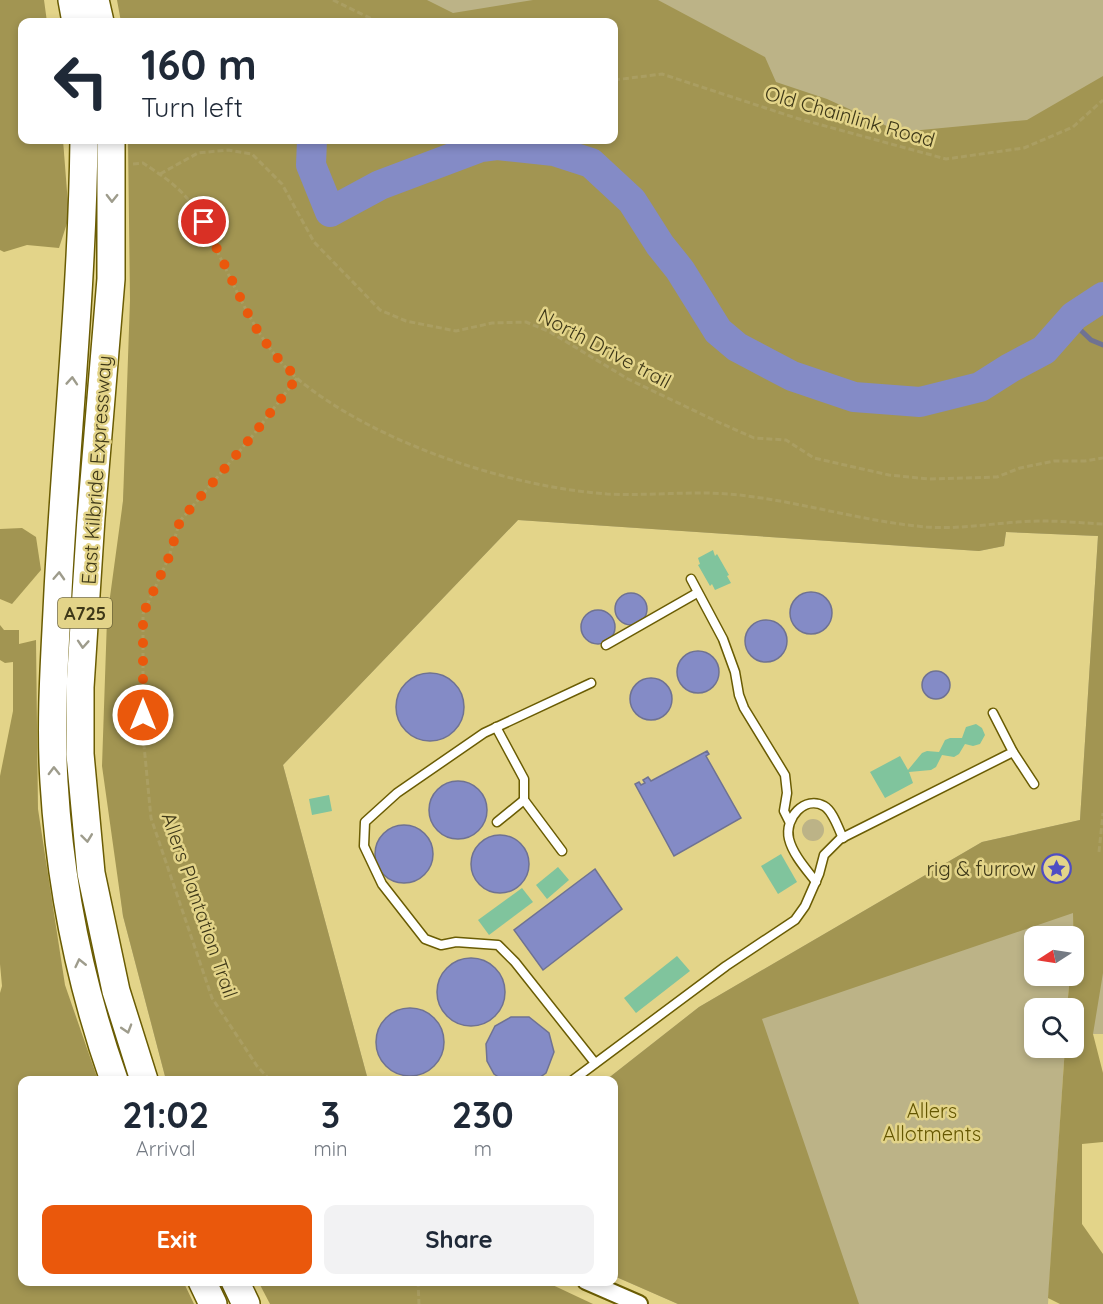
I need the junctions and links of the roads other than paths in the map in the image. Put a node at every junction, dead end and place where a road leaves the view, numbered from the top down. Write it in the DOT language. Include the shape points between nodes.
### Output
graph roads {
  1 [pos="72,0"];
  2 [pos="95,0"];
  3 [pos="75,18"];
  4 [pos="99,18"];
  5 [pos="84,144"];
  6 [pos="111,144"];
  7 [pos="691,579"];
  8 [pos="697,593"];
  9 [pos="606,645"];
  10 [pos="591,683"];
  11 [pos="993,713"];
  12 [pos="496,728"];
  13 [pos="1013,752"];
  14 [pos="1034,784"];
  15 [pos="524,800"];
  16 [pos="789,821"];
  17 [pos="497,822"];
  18 [pos="843,838"];
  19 [pos="562,851"];
  20 [pos="816,882"];
  21 [pos="595,1063"];
  22 [pos="113,1076"];
  23 [pos="143,1076"];
  24 [pos="578,1076"];
  25 [pos="204,1286"];
  26 [pos="237,1286"];
  27 [pos="598,1286"];
  28 [pos="213,1304"];
  29 [pos="246,1304"];
  30 [pos="639,1304"];
  1 -- 3 [label="highway"];
  2 -- 4 [label="highway"];
  22 -- 5 [label="highway, East Kilbride Expressway / A725, one-way" via="99,1038 73,930 61,865 54,781 53,704 78,306"];
  6 -- 23 [label="highway, East Kilbride Expressway / A725, one-way" via="111,279 90,529 80,754 91,873 116,991"];
  7 -- 8 [label="lane"];
  8 -- 9 [label="lane"];
  8 -- 16 [label="lane" via="723,639 744,708 785,775 784,812"];
  10 -- 12 [label="lane"];
  11 -- 13 [label="lane"];
  12 -- 15 [label="lane" via="524,779"];
  12 -- 21 [label="lane" via="397,793 365,822 364,846 382,884 425,939 441,945 498,945"];
  13 -- 14 [label="lane"];
  13 -- 18 [label="lane"];
  15 -- 17 [label="lane"];
  15 -- 19 [label="lane"];
  16 -- 18 [label="lane" via="794,812 805,806 823,805"];
  16 -- 20 [label="lane" via="789,839"];
  18 -- 20 [label="lane" via="824,855"];
  20 -- 21 [label="lane" via="795,920"];
  21 -- 24 [label="lane"];
  25 -- 28 [label="highway"];
  26 -- 29 [label="highway"];
  27 -- 30 [label="street"];
}
